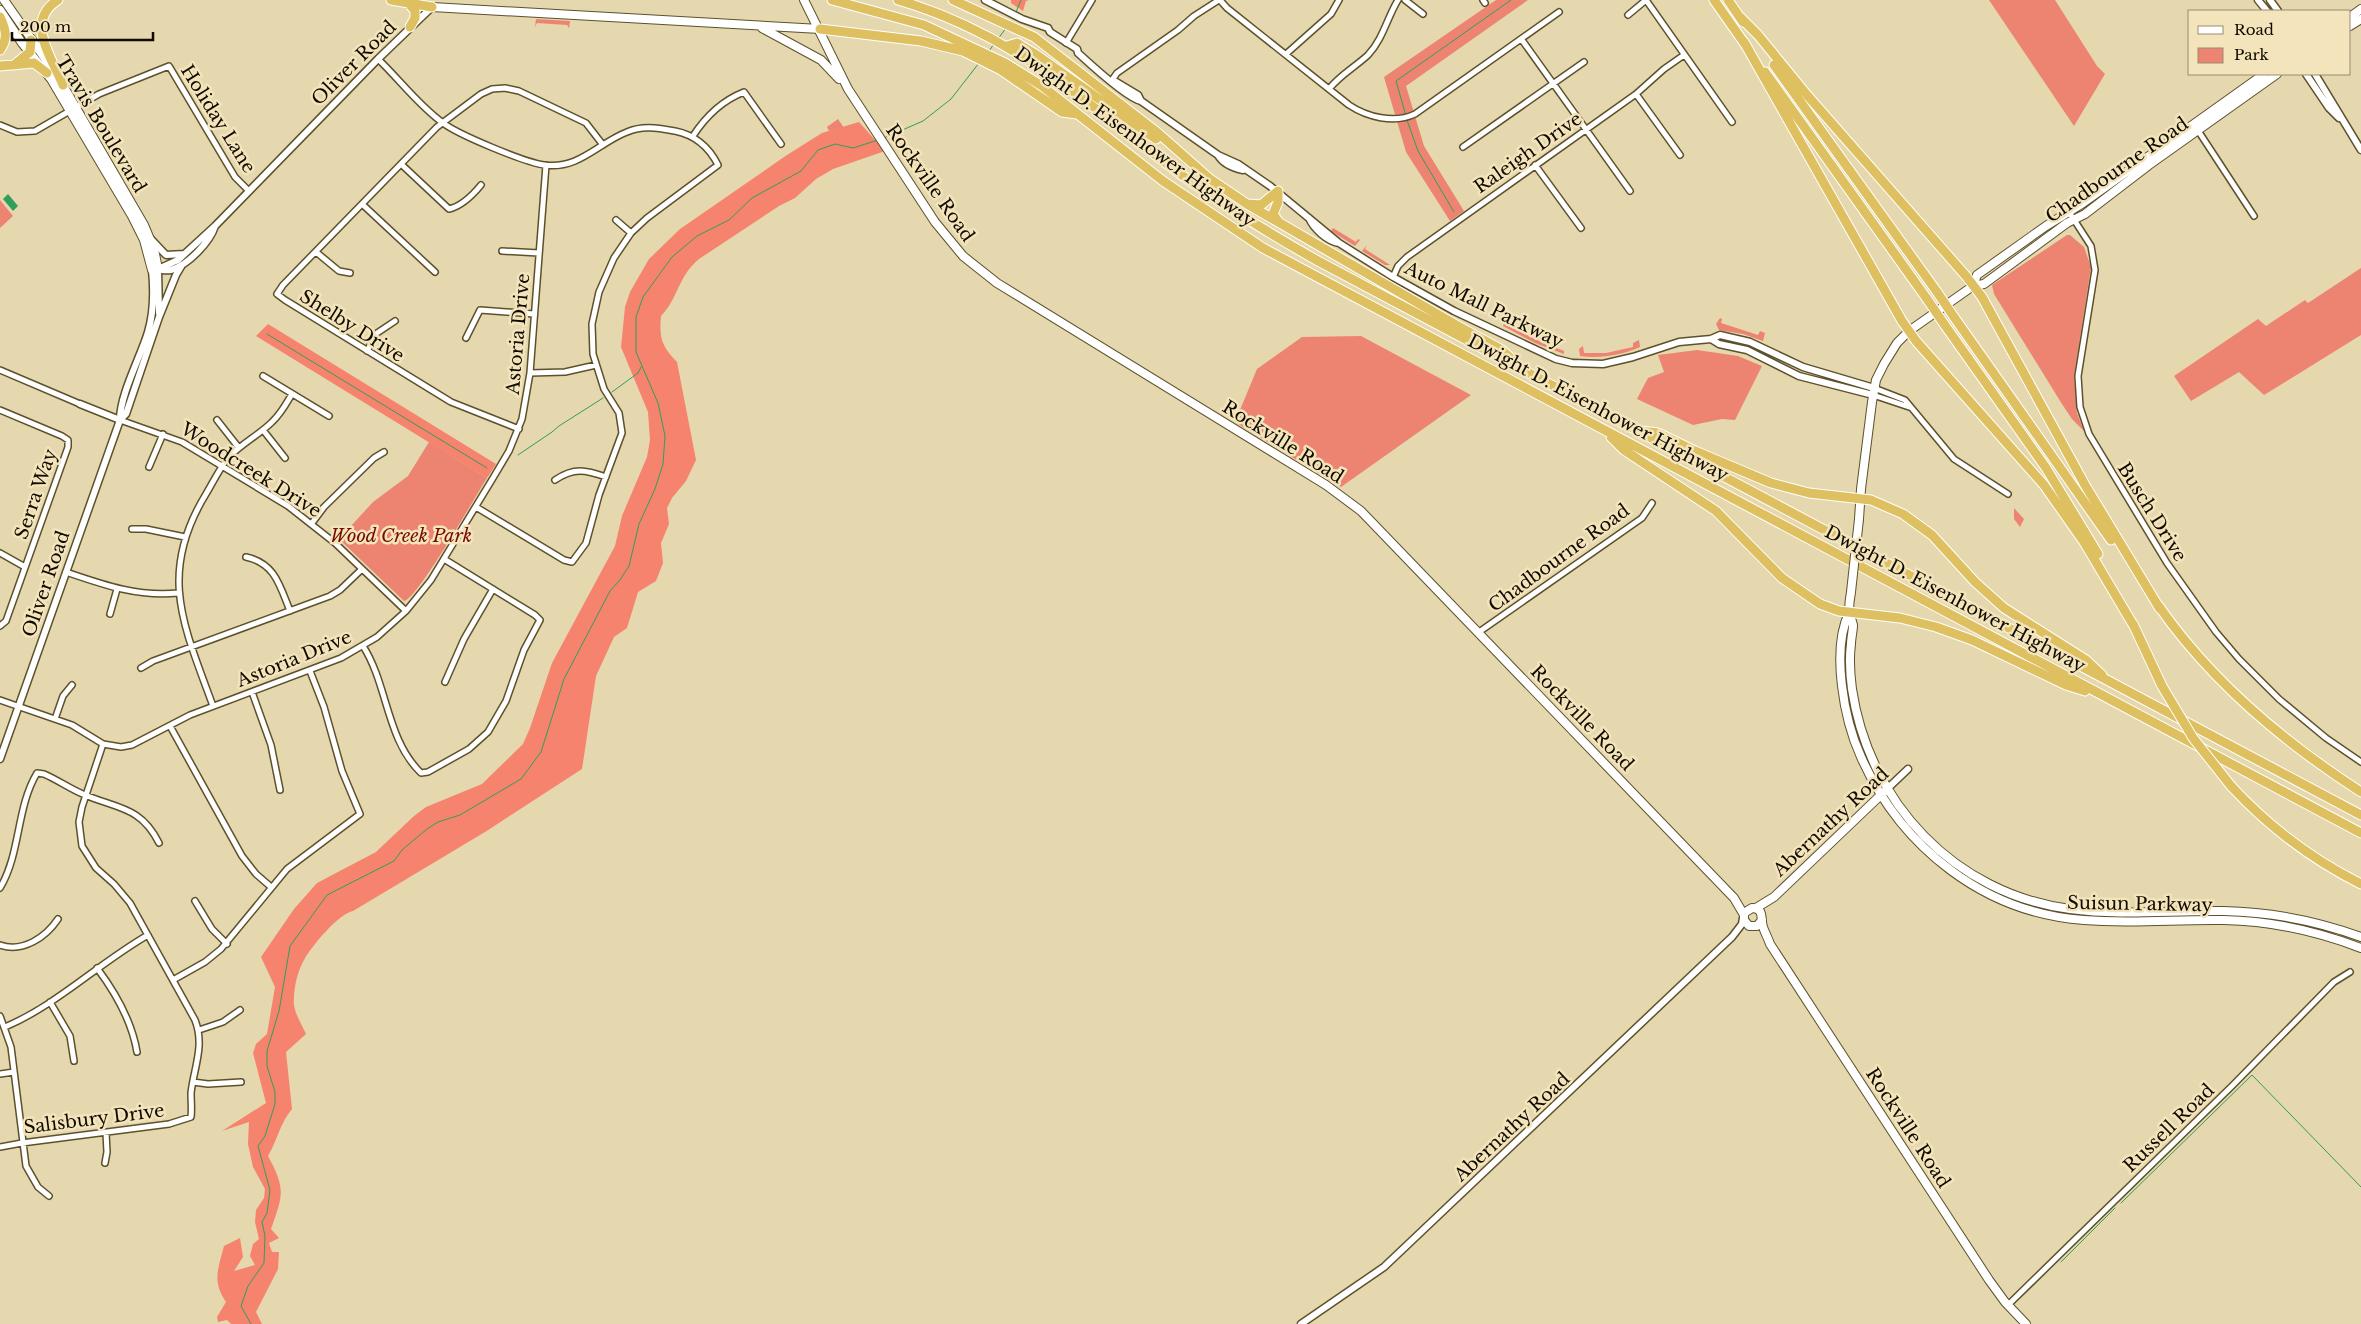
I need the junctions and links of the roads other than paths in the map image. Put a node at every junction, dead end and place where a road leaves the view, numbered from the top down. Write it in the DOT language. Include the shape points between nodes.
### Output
graph roads {
  1 [pos="58,0"];
  2 [pos="391,0"];
  3 [pos="804,0"];
  4 [pos="832,0"];
  5 [pos="898,0"];
  6 [pos="954,0"];
  7 [pos="986,0"];
  8 [pos="1092,0"];
  9 [pos="1219,0"];
  10 [pos="1340,0"];
  11 [pos="1398,0"];
  12 [pos="1405,0"];
  13 [pos="1646,0"];
  14 [pos="1714,0"];
  15 [pos="1728,0"];
  16 [pos="2258,0"];
  17 [pos="5,2"];
  18 [pos="408,2"];
  19 [pos="432,7"];
  20 [pos="0,10"];
  21 [pos="2266,10"];
  22 [pos="1559,12"];
  23 [pos="1423,14"];
  24 [pos="1628,14"];
  25 [pos="1740,17"];
  26 [pos="0,18"];
  27 [pos="755,25"];
  28 [pos="410,27"];
  29 [pos="820,29"];
  30 [pos="31,40"];
  31 [pos="1522,40"];
  32 [pos="1744,42"];
  33 [pos="1066,44"];
  34 [pos="1007,46"];
  35 [pos="0,50"];
  36 [pos="30,52"];
  37 [pos="979,53"];
  38 [pos="1286,54"];
  39 [pos="1684,55"];
  40 [pos="378,58"];
  41 [pos="1584,62"];
  42 [pos="14,65"];
  43 [pos="0,66"];
  44 [pos="46,73"];
  45 [pos="2263,75"];
  46 [pos="2275,75"];
  47 [pos="2307,75"];
  48 [pos="2316,75"];
  49 [pos="1112,80"];
  50 [pos="1553,84"];
  51 [pos="63,85"];
  52 [pos="1329,88"];
  53 [pos="848,89"];
  54 [pos="1636,94"];
  55 [pos="73,110"];
  56 [pos="2340,118"];
  57 [pos="1732,122"];
  58 [pos="442,123"];
  59 [pos="0,125"];
  60 [pos="2196,127"];
  61 [pos="1585,129"];
  62 [pos="693,136"];
  63 [pos="780,144"];
  64 [pos="604,145"];
  65 [pos="1463,147"];
  66 [pos="2361,150"];
  67 [pos="1680,155"];
  68 [pos="401,164"];
  69 [pos="1193,164"];
  70 [pos="546,165"];
  71 [pos="1535,165"];
  72 [pos="480,185"];
  73 [pos="249,191"];
  74 [pos="1630,191"];
  75 [pos="1278,192"];
  76 [pos="362,204"];
  77 [pos="1247,204"];
  78 [pos="2069,212"];
  79 [pos="2254,216"];
  80 [pos="616,220"];
  81 [pos="2074,220"];
  82 [pos="1281,224"];
  83 [pos="215,226"];
  84 [pos="1581,228"];
  85 [pos="631,233"];
  86 [pos="150,237"];
  87 [pos="502,251"];
  88 [pos="316,252"];
  89 [pos="539,253"];
  90 [pos="184,254"];
  91 [pos="183,264"];
  92 [pos="155,270"];
  93 [pos="434,272"];
  94 [pos="350,273"];
  95 [pos="1393,276"];
  96 [pos="1973,286"];
  97 [pos="534,314"];
  98 [pos="159,317"];
  99 [pos="394,321"];
  100 [pos="1909,331"];
  101 [pos="466,338"];
  102 [pos="1711,339"];
  103 [pos="366,351"];
  104 [pos="596,365"];
  105 [pos="1519,367"];
  106 [pos="0,370"];
  107 [pos="530,373"];
  108 [pos="263,376"];
  109 [pos="1874,392"];
  110 [pos="292,394"];
  111 [pos="80,404"];
  112 [pos="0,410"];
  113 [pos="329,416"];
  114 [pos="120,420"];
  115 [pos="217,420"];
  116 [pos="519,429"];
  117 [pos="263,430"];
  118 [pos="1604,430"];
  119 [pos="1639,430"];
  120 [pos="163,434"];
  121 [pos="240,448"];
  122 [pos="384,452"];
  123 [pos="285,458"];
  124 [pos="223,466"];
  125 [pos="149,467"];
  126 [pos="606,478"];
  127 [pos="555,480"];
  128 [pos="2008,494"];
  129 [pos="1860,499"];
  130 [pos="1652,503"];
  131 [pos="476,506"];
  132 [pos="312,523"];
  133 [pos="132,530"];
  134 [pos="185,538"];
  135 [pos="0,553"];
  136 [pos="246,557"];
  137 [pos="444,559"];
  138 [pos="25,567"];
  139 [pos="362,569"];
  140 [pos="66,572"];
  141 [pos="117,589"];
  142 [pos="493,590"];
  143 [pos="178,593"];
  144 [pos="2160,609"];
  145 [pos="290,611"];
  146 [pos="406,611"];
  147 [pos="1849,613"];
  148 [pos="110,614"];
  149 [pos="0,626"];
  150 [pos="2135,628"];
  151 [pos="1479,632"];
  152 [pos="1847,644"];
  153 [pos="363,646"];
  154 [pos="191,647"];
  155 [pos="141,668"];
  156 [pos="310,670"];
  157 [pos="445,682"];
  158 [pos="2109,682"];
  159 [pos="72,685"];
  160 [pos="252,692"];
  161 [pos="2101,695"];
  162 [pos="0,700"];
  163 [pos="19,706"];
  164 [pos="213,706"];
  165 [pos="55,719"];
  166 [pos="170,726"];
  167 [pos="104,744"];
  168 [pos="0,760"];
  169 [pos="2361,762"];
  170 [pos="1908,769"];
  171 [pos="1887,789"];
  172 [pos="280,790"];
  173 [pos="2361,792"];
  174 [pos="85,795"];
  175 [pos="1880,796"];
  176 [pos="2361,815"];
  177 [pos="2361,833"];
  178 [pos="160,843"];
  179 [pos="2361,884"];
  180 [pos="271,887"];
  181 [pos="0,888"];
  182 [pos="1774,897"];
  183 [pos="1734,898"];
  184 [pos="196,901"];
  185 [pos="1754,908"];
  186 [pos="1743,917"];
  187 [pos="1762,917"];
  188 [pos="58,919"];
  189 [pos="1752,927"];
  190 [pos="148,935"];
  191 [pos="1732,937"];
  192 [pos="2361,938"];
  193 [pos="227,944"];
  194 [pos="1770,944"];
  195 [pos="0,945"];
  196 [pos="2361,948"];
  197 [pos="97,968"];
  198 [pos="2350,972"];
  199 [pos="173,980"];
  200 [pos="50,1002"];
  201 [pos="240,1010"];
  202 [pos="0,1016"];
  203 [pos="5,1027"];
  204 [pos="198,1030"];
  205 [pos="137,1052"];
  206 [pos="74,1061"];
  207 [pos="14,1072"];
  208 [pos="0,1074"];
  209 [pos="194,1082"];
  210 [pos="241,1082"];
  211 [pos="106,1132"];
  212 [pos="22,1143"];
  213 [pos="0,1147"];
  214 [pos="105,1163"];
  215 [pos="49,1196"];
  216 [pos="2008,1305"];
  217 [pos="1301,1324"];
  218 [pos="2026,1324"];
  1 -- 51 [label="highway" via="45,11 41,33"];
  2 -- 18 [label="highway"];
  3 -- 29 [label="main road, Rockville Road"];
  4 -- 37 [label="highway, Dwight D. Eisenhower Highway" via="917,22"];
  5 -- 34 [label="highway, Dwight D. Eisenhower Highway" via="949,18"];
  6 -- 69 [label="highway" via="1018,29 1045,46"];
  7 -- 33 [label="street, Auto Mall Parkway" via="1006,12 1048,28"];
  8 -- 33 [label="street"];
  9 -- 38 [label="street"];
  9 -- 49 [label="street" via="1117,73"];
  10 -- 38 [label="street" via="1331,14"];
  11 -- 52 [label="street" via="1378,42 1368,55"];
  12 -- 23 [label="street"];
  13 -- 24 [label="street"];
  13 -- 39 [label="street"];
  14 -- 32 [label="highway"];
  15 -- 25 [label="highway"];
  16 -- 21 [label="street"];
  17 -- 30 [label="main road, Travis Boulevard"];
  18 -- 19 [label="highway"];
  18 -- 28 [label="highway" via="415,11"];
  19 -- 27 [label="main road"];
  19 -- 28 [label="street, Oliver Road"];
  20 -- 36 [label="main road, Travis Boulevard"];
  22 -- 31 [label="street"];
  25 -- 96 [label="highway"];
  25 -- 144 [label="highway, bridge"];
  26 -- 35 [label="highway" via="6,33"];
  27 -- 29 [label="main road"];
  27 -- 53 [label="main road" via="821,60"];
  28 -- 40 [label="street, Oliver Road"];
  29 -- 37 [label="highway" via="921,41"];
  29 -- 53 [label="main road, Rockville Road"];
  30 -- 36 [label="highway"];
  30 -- 51 [label="main road, Travis Boulevard"];
  31 -- 50 [label="street"];
  31 -- 52 [label="street" via="1415,114 1389,118 1357,110"];
  32 -- 100 [label="highway"];
  32 -- 150 [label="highway, bridge" via="2070,505"];
  33 -- 49 [label="street, Auto Mall Parkway"];
  34 -- 69 [label="highway" via="1017,43 1035,54"];
  34 -- 105 [label="highway, Dwight D. Eisenhower Highway" via="1048,72 1170,167 1248,221"];
  36 -- 42 [label="highway"];
  36 -- 44 [label="main road, Travis Boulevard"];
  37 -- 118 [label="highway, Dwight D. Eisenhower Highway" via="1042,86 1163,181 1263,248"];
  38 -- 52 [label="street"];
  39 -- 54 [label="street, Raleigh Drive"];
  39 -- 57 [label="street"];
  40 -- 58 [label="street"];
  40 -- 73 [label="street, Oliver Road"];
  41 -- 50 [label="street"];
  42 -- 43 [label="highway"];
  42 -- 44 [label="highway" via="34,63"];
  44 -- 55 [label="main road, Travis Boulevard"];
  45 -- 60 [label="main road, Chadbourne Road"];
  46 -- 60 [label="main road, Chadbourne Road"];
  47 -- 56 [label="street" via="2329,108"];
  48 -- 56 [label="street" via="2335,104"];
  49 -- 75 [label="street, Auto Mall Parkway" via="1135,100"];
  50 -- 61 [label="street"];
  50 -- 65 [label="street"];
  51 -- 55 [label="main road, Travis Boulevard"];
  53 -- 151 [label="main road, Rockville Road" via="940,229 973,265 1071,330 1344,498 1376,525"];
  54 -- 61 [label="street, Raleigh Drive"];
  54 -- 67 [label="street"];
  55 -- 59 [label="street, Holiday Lane" via="44,127 28,132 10,131"];
  55 -- 73 [label="street, Holiday Lane" via="99,94 169,66 234,177"];
  55 -- 86 [label="main road, Travis Boulevard"];
  55 -- 92 [label="main road, Travis Boulevard" via="139,228"];
  56 -- 66 [label="street"];
  58 -- 64 [label="street, Shelby Drive" via="481,94 505,88 519,91 577,118 593,130"];
  58 -- 68 [label="street, Shelby Drive"];
  58 -- 70 [label="street" via="526,160"];
  60 -- 78 [label="main road, Chadbourne Road"];
  60 -- 79 [label="street"];
  60 -- 81 [label="main road, Chadbourne Road"];
  61 -- 71 [label="street, Raleigh Drive"];
  61 -- 74 [label="street"];
  62 -- 63 [label="street" via="713,110 744,92"];
  62 -- 64 [label="street" via="646,127 627,132"];
  62 -- 85 [label="street" via="709,149 718,164"];
  64 -- 70 [label="street" via="572,162"];
  68 -- 72 [label="street" via="449,209 472,197"];
  68 -- 76 [label="street, Shelby Drive"];
  69 -- 77 [label="highway"];
  70 -- 89 [label="street, Astoria Drive"];
  71 -- 84 [label="street"];
  71 -- 95 [label="street, Raleigh Drive" via="1407,257"];
  73 -- 83 [label="street, Oliver Road"];
  75 -- 77 [label="highway" via="1261,205"];
  75 -- 82 [label="highway" via="1273,214"];
  75 -- 95 [label="street, Auto Mall Parkway" via="1320,233"];
  76 -- 88 [label="street, Shelby Drive"];
  76 -- 93 [label="street"];
  77 -- 82 [label="highway"];
  78 -- 81 [label="street, Busch Drive"];
  78 -- 96 [label="main road, Chadbourne Road" via="1977,275"];
  80 -- 85 [label="street"];
  81 -- 96 [label="main road, Chadbourne Road" via="1984,284"];
  81 -- 169 [label="street, Busch Drive" via="2091,246 2095,270 2078,376 2080,407 2089,434 2167,563 2216,632 2279,699"];
  82 -- 105 [label="highway" via="1502,350"];
  83 -- 90 [label="street, Oliver Road"];
  83 -- 91 [label="street, Oliver Road" via="213,233"];
  85 -- 104 [label="street" via="614,258 599,292 592,324"];
  86 -- 90 [label="street" via="166,255"];
  86 -- 92 [label="main road, Travis Boulevard"];
  87 -- 89 [label="street"];
  88 -- 94 [label="street" via="339,271"];
  88 -- 103 [label="street, Shelby Drive" via="277,294"];
  89 -- 97 [label="street, Astoria Drive"];
  90 -- 92 [label="street, Oliver Road"];
  91 -- 92 [label="street" via="173,269"];
  91 -- 98 [label="street, Oliver Road"];
  92 -- 98 [label="street, Oliver Road"];
  92 -- 114 [label="street, Oliver Road" via="152,316"];
  95 -- 102 [label="street, Auto Mall Parkway" via="1454,311 1528,347 1572,363 1603,364 1679,342"];
  96 -- 100 [label="main road, Chadbourne Road"];
  96 -- 144 [label="highway" via="2085,485"];
  97 -- 101 [label="street" via="480,310"];
  97 -- 107 [label="street, Astoria Drive"];
  98 -- 114 [label="street, Oliver Road" via="126,414"];
  99 -- 103 [label="street" via="377,334"];
  100 -- 109 [label="main road, Chadbourne Road" via="1890,353"];
  100 -- 150 [label="highway" via="2044,485 2084,542"];
  102 -- 109 [label="street, Auto Mall Parkway" via="1747,350 1799,376"];
  102 -- 109 [label="street, Auto Mall Parkway" via="1720,335 1750,342 1803,367"];
  103 -- 116 [label="street, Shelby Drive" via="451,402"];
  104 -- 107 [label="street" via="564,372"];
  104 -- 126 [label="street" via="621,423 620,442"];
  105 -- 119 [label="highway, Dwight D. Eisenhower Highway"];
  106 -- 111 [label="street, Woodcreek Drive"];
  107 -- 116 [label="street, Astoria Drive"];
  108 -- 110 [label="street"];
  109 -- 128 [label="street" via="1905,400 1954,459"];
  109 -- 129 [label="main road, Chadbourne Road"];
  110 -- 113 [label="street"];
  110 -- 117 [label="street" via="279,415"];
  111 -- 114 [label="street, Woodcreek Drive"];
  112 -- 138 [label="street, Serra Way" via="68,440"];
  114 -- 120 [label="street, Woodcreek Drive"];
  114 -- 140 [label="street, Oliver Road"];
  115 -- 121 [label="street"];
  116 -- 131 [label="street, Astoria Drive"];
  117 -- 121 [label="street"];
  117 -- 123 [label="street"];
  118 -- 147 [label="highway" via="1624,450 1716,511 1794,588 1820,604"];
  118 -- 161 [label="highway, Dwight D. Eisenhower Highway"];
  119 -- 129 [label="highway" via="1658,432 1771,483 1809,493"];
  119 -- 158 [label="highway, Dwight D. Eisenhower Highway"];
  120 -- 124 [label="street, Woodcreek Drive"];
  120 -- 125 [label="street"];
  121 -- 124 [label="street"];
  122 -- 132 [label="street" via="349,482"];
  124 -- 132 [label="street, Woodcreek Drive"];
  124 -- 134 [label="street" via="195,512"];
  126 -- 127 [label="street" via="587,470 576,470"];
  126 -- 131 [label="street" via="586,543 572,562"];
  129 -- 147 [label="main road, Suisun Parkway, bridge"];
  129 -- 158 [label="highway" via="1885,505 1918,524 2004,608 2086,660"];
  130 -- 151 [label="street, Chadbourne Road" via="1642,518"];
  131 -- 137 [label="street, Astoria Drive"];
  132 -- 139 [label="street, Woodcreek Drive"];
  133 -- 134 [label="street"];
  134 -- 143 [label="street"];
  135 -- 138 [label="street"];
  136 -- 145 [label="street" via="258,560 270,569"];
  137 -- 142 [label="street"];
  137 -- 146 [label="street, Astoria Drive"];
  138 -- 149 [label="street, Serra Way" via="6,620"];
  139 -- 145 [label="street" via="340,590"];
  139 -- 146 [label="street, Woodcreek Drive"];
  140 -- 141 [label="street"];
  140 -- 163 [label="street, Oliver Road"];
  141 -- 143 [label="street" via="145,594"];
  141 -- 148 [label="street"];
  142 -- 153 [label="street" via="535,615 540,620 538,627 524,650 502,709 488,732 428,772 421,773 415,767 400,742 388,713 378,672"];
  142 -- 157 [label="street" via="464,639"];
  143 -- 154 [label="street"];
  144 -- 173 [label="highway" via="2256,712"];
  145 -- 154 [label="street"];
  146 -- 153 [label="street, Astoria Drive"];
  147 -- 152 [label="main road, Suisun Parkway" via="1853,625 1847,634"];
  147 -- 161 [label="highway" via="1900,618 1936,627 1980,644 2066,686"];
  150 -- 179 [label="highway, bridge" via="2162,686 2193,738 2230,786 2301,849"];
  151 -- 183 [label="main road, Rockville Road"];
  152 -- 171 [label="main road, Suisun Parkway" via="1855,707 1868,749"];
  152 -- 175 [label="main road, Suisun Parkway" via="1842,675 1850,729"];
  153 -- 156 [label="street, Astoria Drive"];
  154 -- 155 [label="street"];
  154 -- 164 [label="street"];
  156 -- 160 [label="street, Astoria Drive"];
  156 -- 180 [label="street" via="342,771 360,814 294,862"];
  158 -- 176 [label="highway, Dwight D. Eisenhower Highway"];
  159 -- 165 [label="street" via="63,696"];
  160 -- 164 [label="street, Astoria Drive"];
  160 -- 172 [label="street" via="271,745"];
  161 -- 177 [label="highway, Dwight D. Eisenhower Highway"];
  162 -- 163 [label="street, Astoria Drive"];
  163 -- 165 [label="street, Astoria Drive"];
  163 -- 168 [label="street, Oliver Road"];
  164 -- 166 [label="street, Astoria Drive"];
  165 -- 167 [label="street, Astoria Drive"];
  166 -- 167 [label="street, Astoria Drive" via="132,745"];
  166 -- 180 [label="street" via="242,856"];
  167 -- 174 [label="street"];
  170 -- 171 [label="street, Abernathy Road"];
  171 -- 175 [label="main road, Abernathy Road"];
  171 -- 192 [label="main road, Suisun Parkway" via="1908,820 1946,858 1986,882 2028,900 2085,911 2266,913 2307,921"];
  174 -- 178 [label="street" via="140,816"];
  174 -- 181 [label="street" via="44,774 37,774 21,816 12,860"];
  174 -- 190 [label="street" via="79,822 82,846 96,868 123,893"];
  175 -- 182 [label="main road, Abernathy Road"];
  175 -- 196 [label="main road, Suisun Parkway" via="1906,831 1941,864 1981,890 2025,909 2084,920 2265,923 2304,930"];
  180 -- 193 [label="street"];
  182 -- 185 [label="main road, Abernathy Road"];
  182 -- 187 [label="main road, Abernathy Road"];
  183 -- 185 [label="main road, Rockville Road"];
  183 -- 186 [label="main road, Rockville Road"];
  184 -- 193 [label="street" via="212,929"];
  185 -- 186 [label="main road"];
  185 -- 187 [label="main road"];
  186 -- 189 [label="main road"];
  186 -- 191 [label="street, Abernathy Road"];
  187 -- 189 [label="main road" via="1758,925"];
  187 -- 194 [label="main road, Rockville Road" via="1762,926"];
  188 -- 195 [label="street" via="51,929 29,944 16,947"];
  189 -- 191 [label="street, Abernathy Road"];
  189 -- 194 [label="main road, Rockville Road"];
  190 -- 197 [label="street"];
  190 -- 199 [label="street"];
  191 -- 217 [label="street, Abernathy Road" via="1384,1267"];
  193 -- 199 [label="street" via="205,962"];
  194 -- 216 [label="main road, Rockville Road"];
  197 -- 200 [label="street"];
  197 -- 205 [label="street" via="128,1020"];
  198 -- 216 [label="street, Russell Road" via="2334,982"];
  199 -- 204 [label="street"];
  200 -- 203 [label="street" via="27,1018"];
  200 -- 206 [label="street" via="70,1036"];
  201 -- 204 [label="street" via="223,1022"];
  202 -- 203 [label="street"];
  203 -- 207 [label="street"];
  204 -- 209 [label="street" via="200,1051"];
  207 -- 208 [label="street"];
  207 -- 212 [label="street"];
  209 -- 210 [label="street"];
  209 -- 211 [label="street, Salisbury Drive" via="191,1117 169,1124"];
  211 -- 212 [label="street, Salisbury Drive"];
  211 -- 214 [label="street" via="108,1152"];
  212 -- 213 [label="street, Salisbury Drive"];
  212 -- 215 [label="street" via="31,1177"];
  216 -- 218 [label="main road, Rockville Road"];
}
